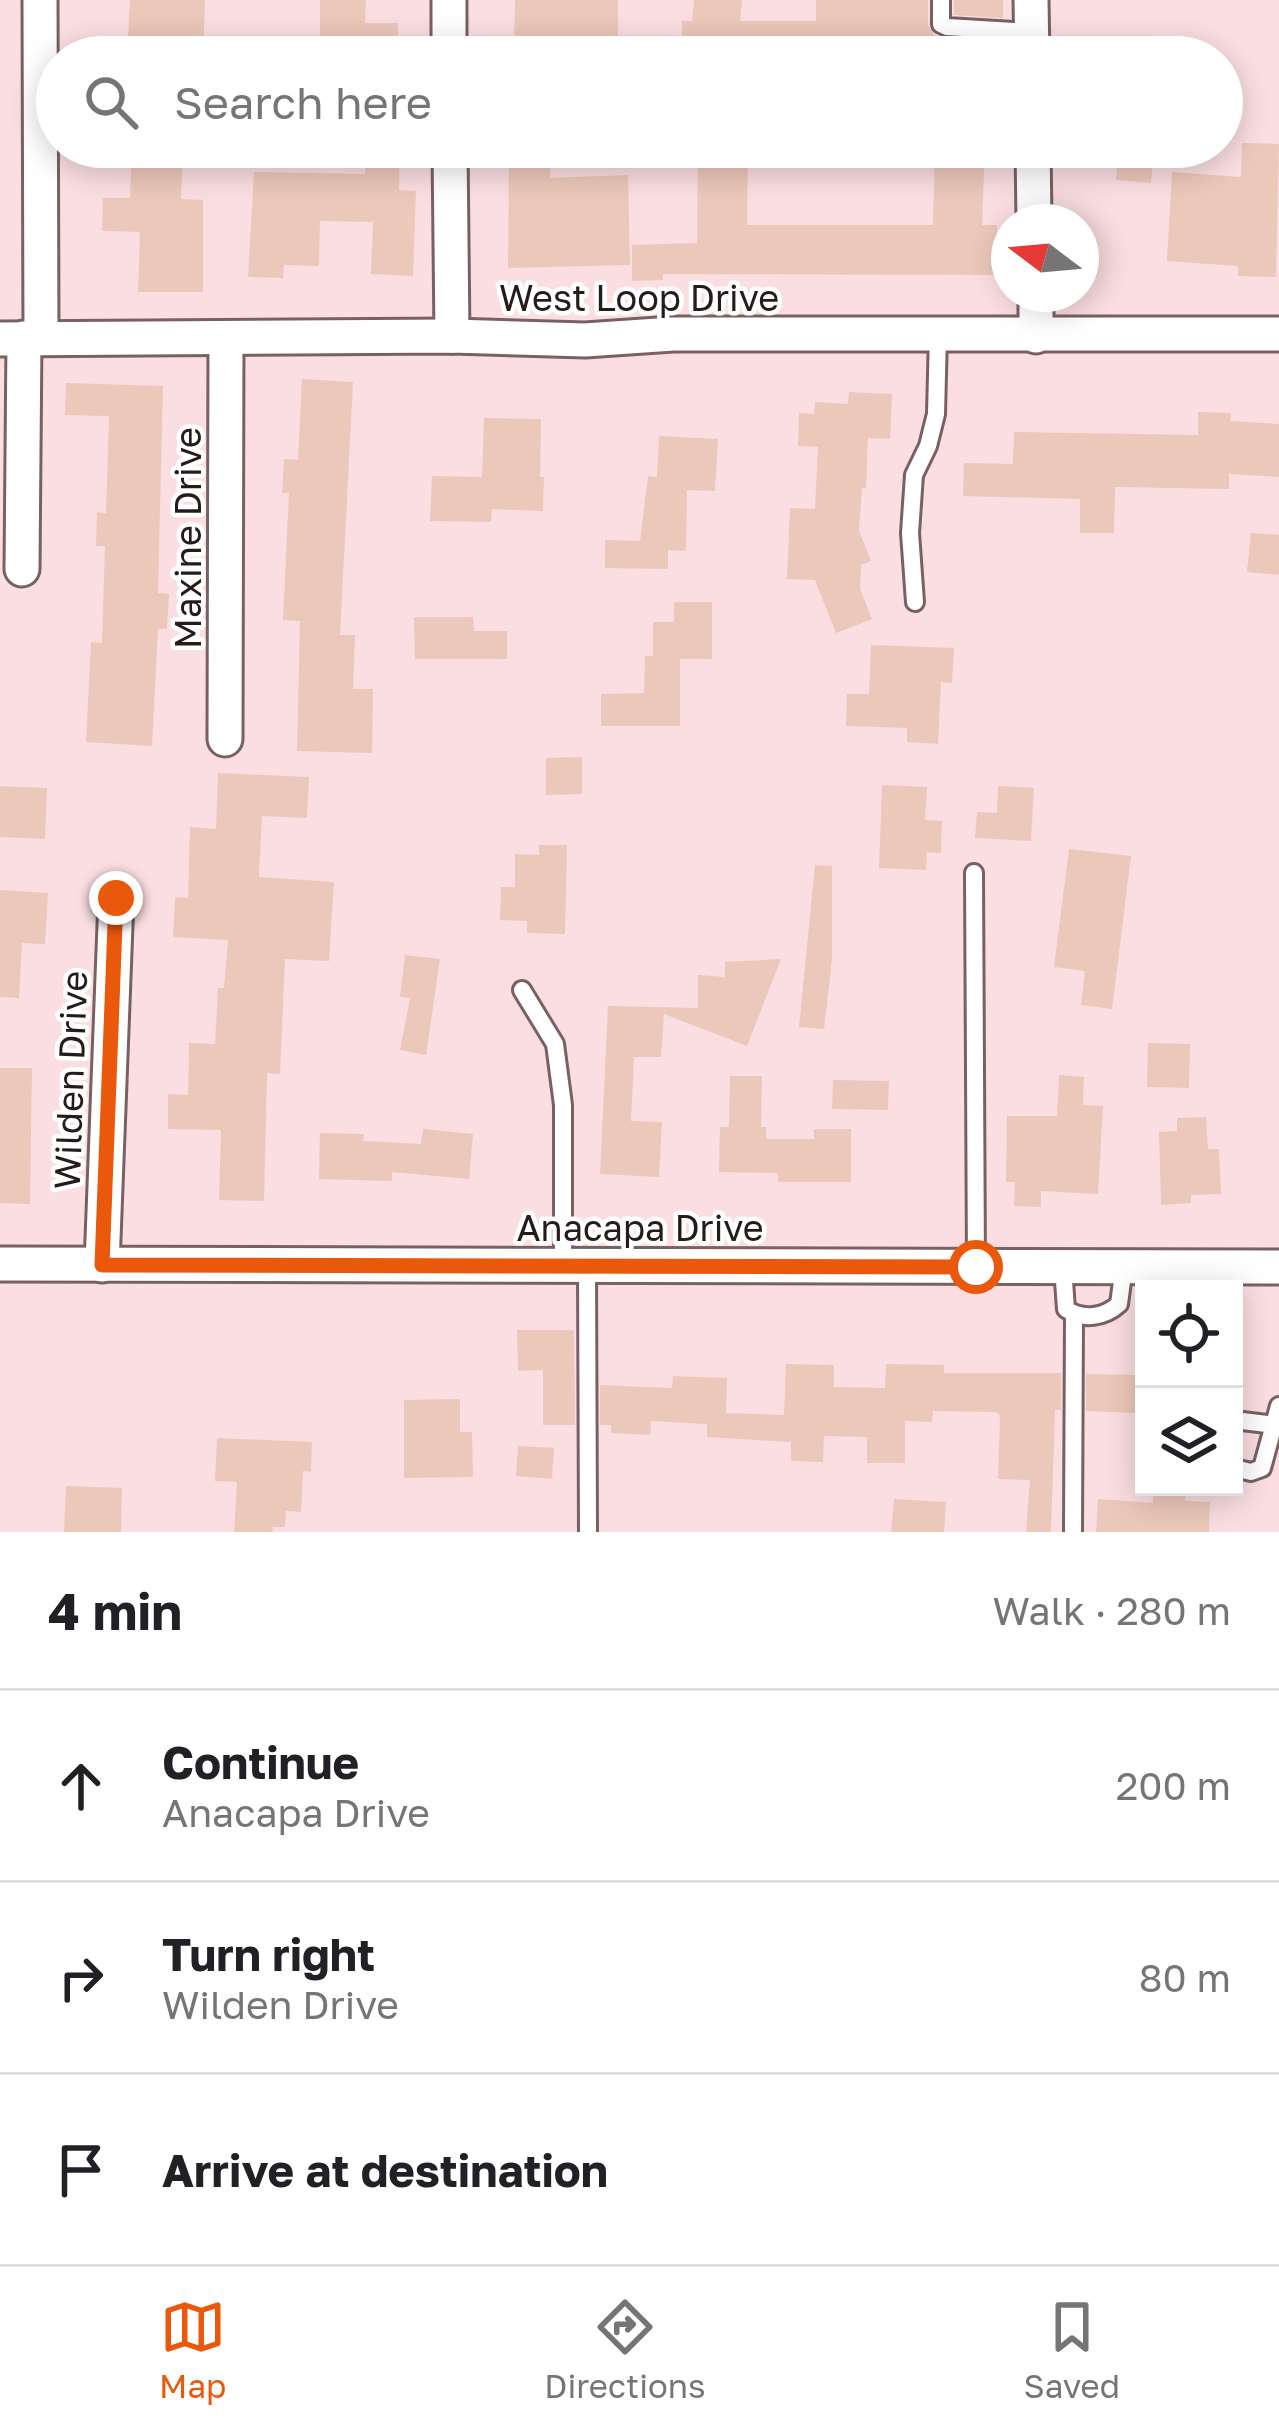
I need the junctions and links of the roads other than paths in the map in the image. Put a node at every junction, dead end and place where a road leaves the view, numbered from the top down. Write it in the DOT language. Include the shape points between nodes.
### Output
graph roads {
  1 [pos="40,0"];
  2 [pos="448,0"];
  3 [pos="940,0"];
  4 [pos="1031,30"];
  5 [pos="38,36"];
  6 [pos="449,36"];
  7 [pos="36,75"];
  8 [pos="450,168"];
  9 [pos="1033,168"];
  10 [pos="1034,204"];
  11 [pos="1036,312"];
  12 [pos="1279,334"];
  13 [pos="938,335"];
  14 [pos="452,336"];
  15 [pos="1036,336"];
  16 [pos="22,338"];
  17 [pos="226,338"];
  18 [pos="22,569"];
  19 [pos="915,602"];
  20 [pos="226,739"];
  21 [pos="974,873"];
  22 [pos="116,898"];
  23 [pos="522,990"];
  24 [pos="0,1264"];
  25 [pos="102,1265"];
  26 [pos="575,1266"];
  27 [pos="976,1267"];
  28 [pos="1064,1267"];
  29 [pos="1124,1267"];
  30 [pos="1279,1268"];
  31 [pos="1279,1283"];
  32 [pos="1074,1315"];
  33 [pos="1279,1406"];
  34 [pos="1243,1421"];
  35 [pos="1275,1425"];
  36 [pos="1243,1470"];
  37 [pos="588,1532"];
  38 [pos="1073,1532"];
  1 -- 5 [label="street"];
  2 -- 6 [label="street"];
  3 -- 4 [label="lane" via="940,24 947,27"];
  7 -- 16 [label="street"];
  8 -- 14 [label="street"];
  9 -- 10 [label="street"];
  11 -- 15 [label="street"];
  12 -- 15 [label="street, West Loop Drive"];
  13 -- 14 [label="street, West Loop Drive"];
  13 -- 15 [label="street, West Loop Drive"];
  13 -- 19 [label="lane" via="936,414 914,475"];
  14 -- 17 [label="street, West Loop Drive"];
  16 -- 17 [label="street, West Loop Drive"];
  16 -- 18 [label="street"];
  17 -- 20 [label="street, Maxine Drive"];
  21 -- 27 [label="lane"];
  22 -- 25 [label="street, Wilden Drive"];
  23 -- 26 [label="lane" via="555,1044"];
  24 -- 25 [label="street, Anacapa Drive"];
  25 -- 26 [label="street, Anacapa Drive"];
  26 -- 27 [label="street, Anacapa Drive"];
  26 -- 37 [label="lane"];
  27 -- 28 [label="street, Anacapa Drive"];
  28 -- 29 [label="street, Anacapa Drive"];
  28 -- 32 [label="lane" via="1065,1304"];
  29 -- 30 [label="street, Anacapa Drive"];
  29 -- 32 [label="lane" via="1111,1312"];
  30 -- 31 [label="lane"];
  32 -- 38 [label="lane"];
  33 -- 35 [label="lane"];
  34 -- 35 [label="lane"];
  35 -- 36 [label="lane" via="1262,1468"];
}
